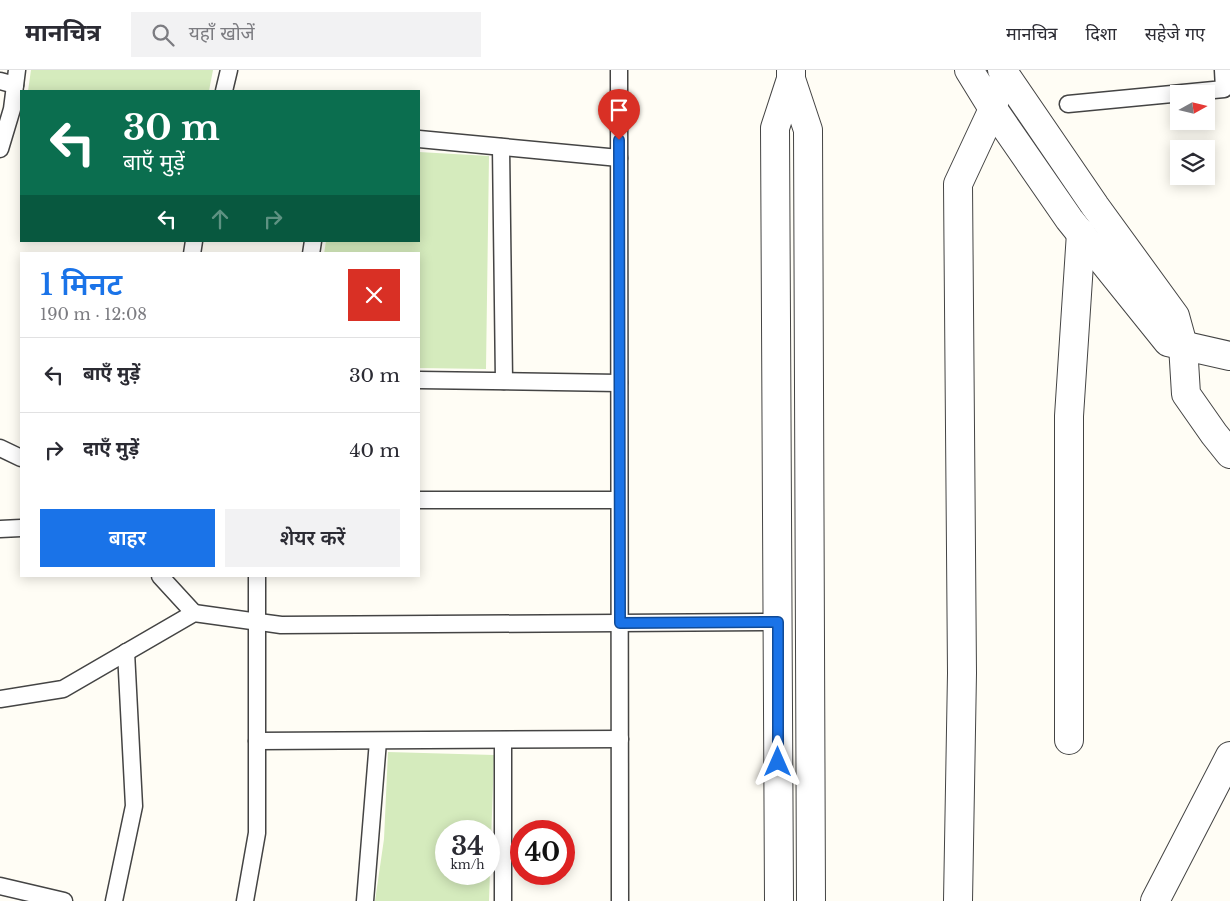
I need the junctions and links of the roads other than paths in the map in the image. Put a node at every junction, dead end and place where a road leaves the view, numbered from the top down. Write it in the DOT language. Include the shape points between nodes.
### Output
graph roads {
  1 [pos="229,70"];
  2 [pos="619,70"];
  3 [pos="969,70"];
  4 [pos="1001,70"];
  5 [pos="1223,70"];
  6 [pos="791,75"];
  7 [pos="11,79"];
  8 [pos="224,90"];
  9 [pos="1068,104"];
  10 [pos="993,109"];
  11 [pos="17,110"];
  12 [pos="420,139"];
  13 [pos="501,147"];
  14 [pos="0,149"];
  15 [pos="619,158"];
  16 [pos="1081,233"];
  17 [pos="1183,345"];
  18 [pos="1230,356"];
  19 [pos="420,380"];
  20 [pos="504,381"];
  21 [pos="619,383"];
  22 [pos="0,448"];
  23 [pos="1230,454"];
  24 [pos="20,458"];
  25 [pos="420,500"];
  26 [pos="619,500"];
  27 [pos="20,528"];
  28 [pos="0,529"];
  29 [pos="161,577"];
  30 [pos="257,577"];
  31 [pos="194,613"];
  32 [pos="258,622"];
  33 [pos="778,622"];
  34 [pos="620,623"];
  35 [pos="126,652"];
  36 [pos="0,699"];
  37 [pos="620,739"];
  38 [pos="503,740"];
  39 [pos="1069,740"];
  40 [pos="257,741"];
  41 [pos="378,741"];
  42 [pos="1230,756"];
  43 [pos="0,886"];
  44 [pos="64,901"];
  45 [pos="114,901"];
  46 [pos="245,901"];
  47 [pos="364,901"];
  48 [pos="503,901"];
  49 [pos="620,901"];
  50 [pos="779,901"];
  51 [pos="811,901"];
  52 [pos="958,901"];
  53 [pos="1155,901"];
  1 -- 8 [label="lane"];
  2 -- 15 [label="lane"];
  3 -- 10 [label="street"];
  4 -- 10 [label="street"];
  4 -- 17 [label="street" via="1175,316"];
  5 -- 9 [label="lane" via="1224,89"];
  6 -- 33 [label="street" via="775,128"];
  6 -- 51 [label="street" via="808,130"];
  7 -- 11 [label="lane"];
  10 -- 16 [label="street"];
  10 -- 52 [label="street" via="958,184 962,673"];
  11 -- 14 [label="lane"];
  12 -- 13 [label="lane"];
  13 -- 15 [label="lane"];
  13 -- 20 [label="lane"];
  15 -- 21 [label="lane"];
  16 -- 17 [label="street" via="1168,342"];
  16 -- 39 [label="street" via="1069,416"];
  17 -- 18 [label="street"];
  17 -- 23 [label="street" via="1186,394"];
  19 -- 20 [label="lane"];
  20 -- 21 [label="lane"];
  21 -- 26 [label="lane"];
  22 -- 24 [label="lane"];
  25 -- 26 [label="lane"];
  26 -- 34 [label="lane"];
  27 -- 28 [label="lane"];
  29 -- 31 [label="lane"];
  30 -- 32 [label="lane"];
  31 -- 32 [label="lane"];
  31 -- 35 [label="lane"];
  32 -- 34 [label="lane" via="281,625"];
  32 -- 40 [label="lane"];
  33 -- 34 [label="lane"];
  33 -- 50 [label="street"];
  34 -- 37 [label="lane"];
  35 -- 36 [label="lane" via="63,689"];
  35 -- 45 [label="lane" via="134,806"];
  37 -- 38 [label="lane"];
  37 -- 49 [label="lane"];
  38 -- 41 [label="lane"];
  38 -- 48 [label="lane"];
  40 -- 41 [label="lane"];
  40 -- 46 [label="lane" via="256,833"];
  41 -- 47 [label="lane"];
  42 -- 53 [label="street"];
  43 -- 44 [label="lane"];
}
